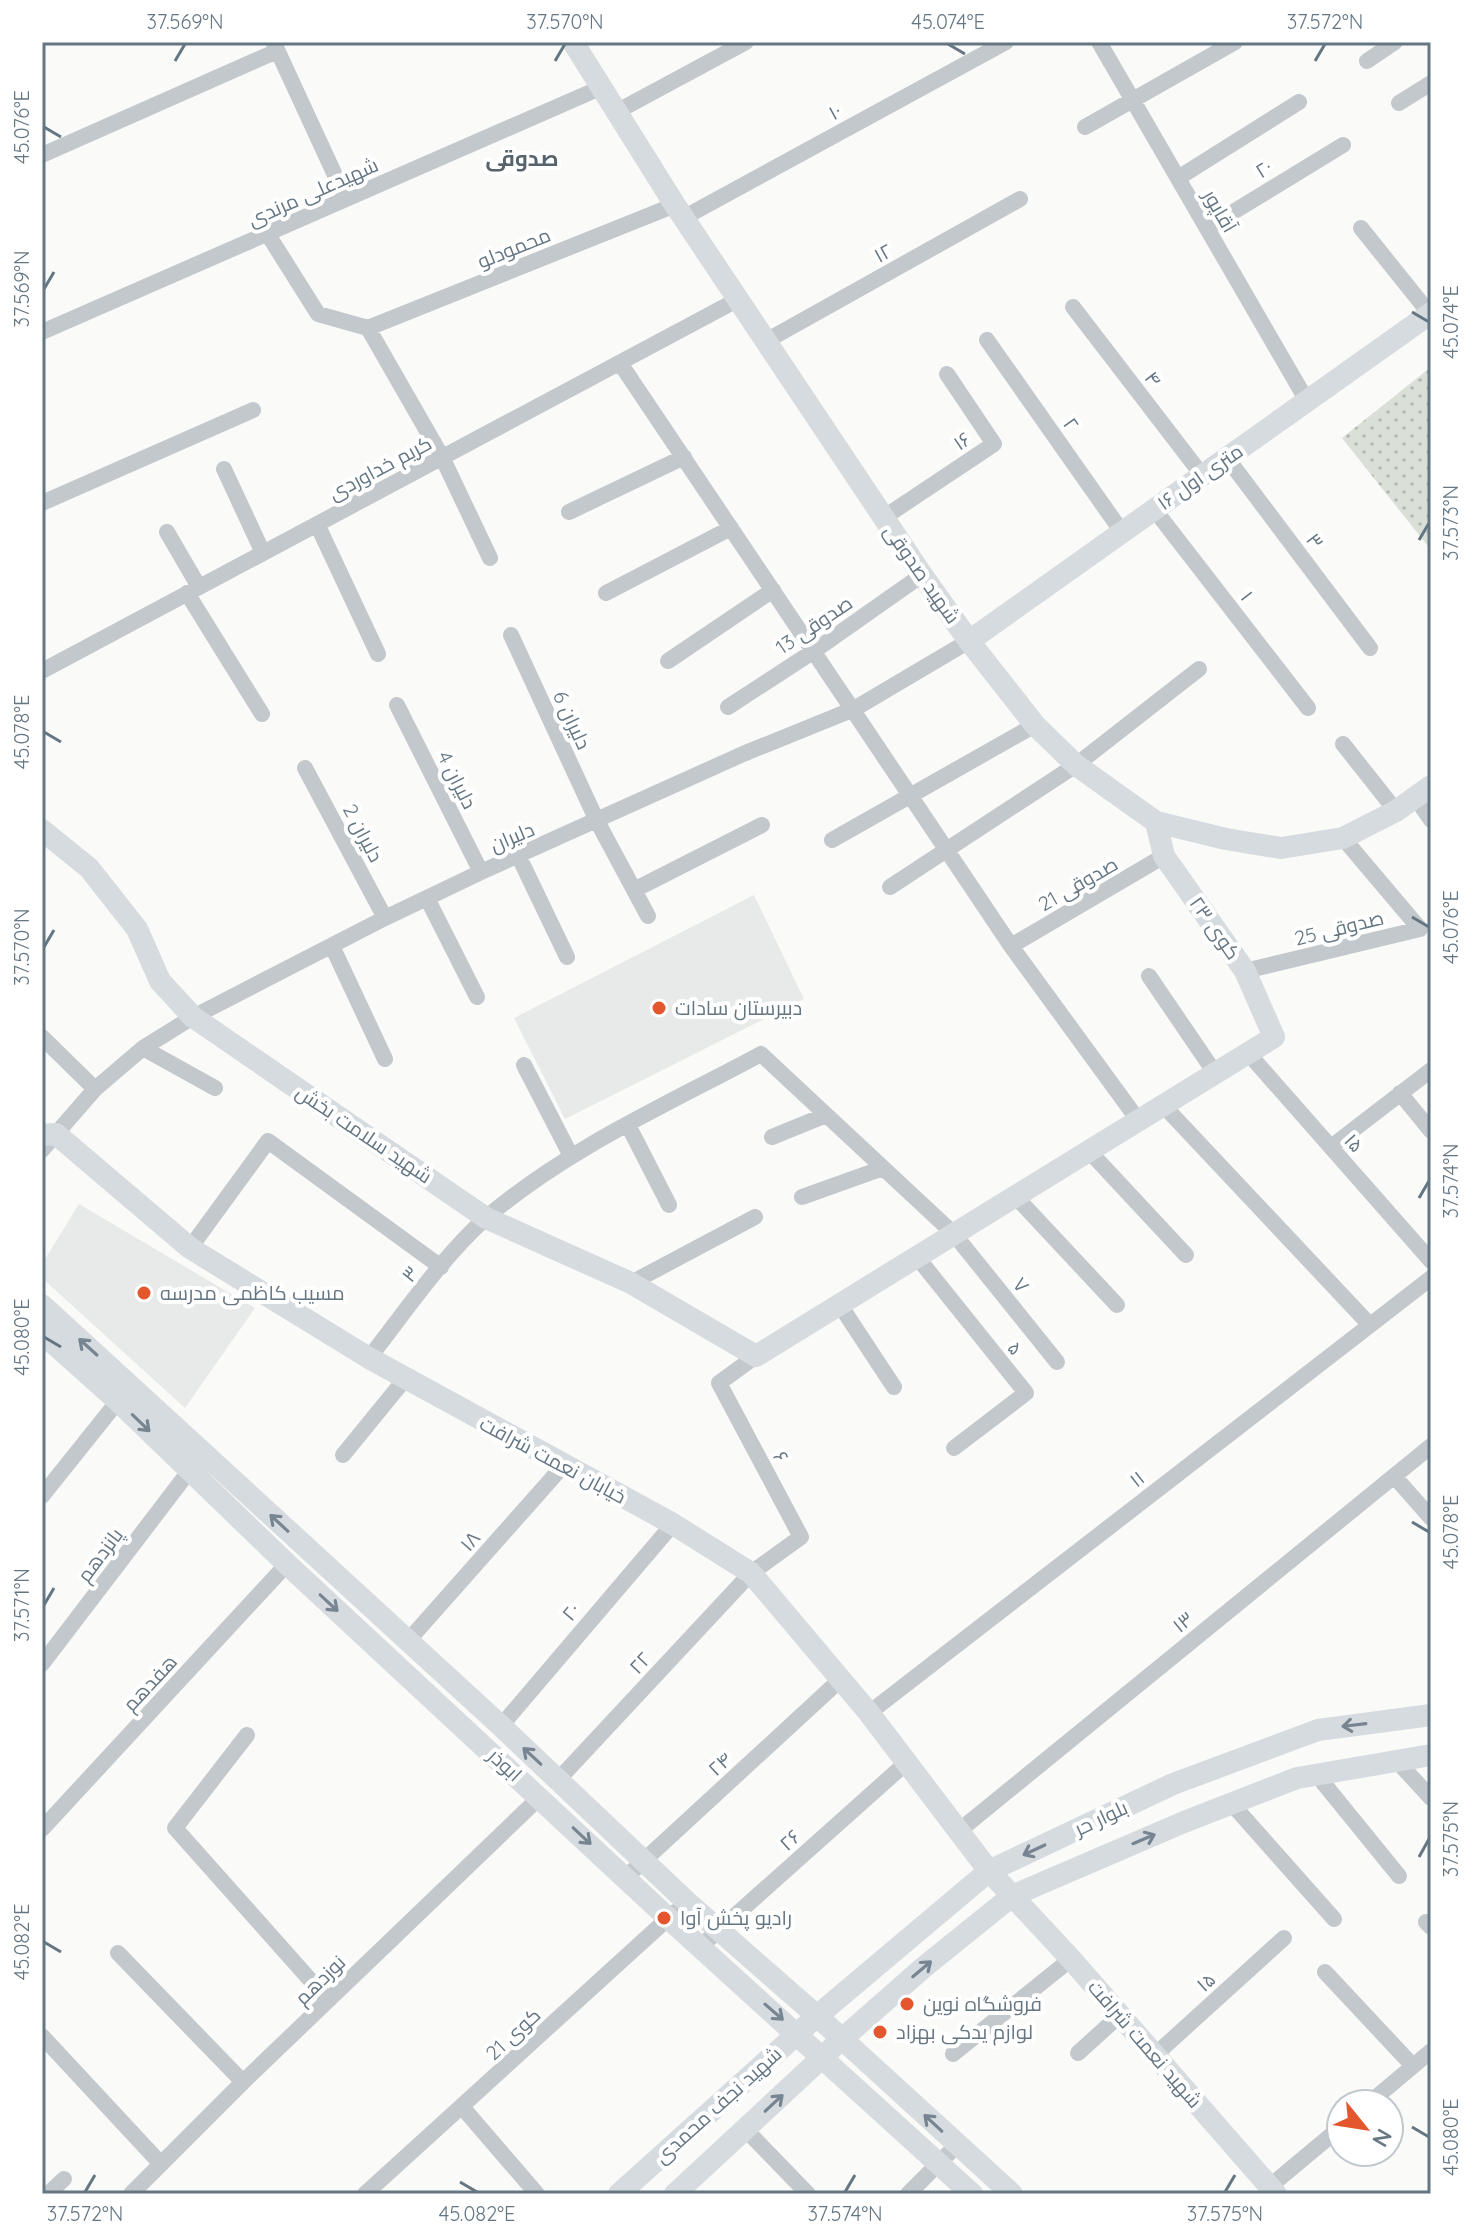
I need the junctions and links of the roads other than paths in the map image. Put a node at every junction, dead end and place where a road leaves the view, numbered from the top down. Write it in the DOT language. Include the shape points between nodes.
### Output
graph roads {
  1 [pos="573,42"];
  2 [pos="746,42"];
  3 [pos="1006,42"];
  4 [pos="1099,42"];
  5 [pos="1235,42"];
  6 [pos="1395,42"];
  7 [pos="275,47"];
  8 [pos="1367,61"];
  9 [pos="1431,83"];
  10 [pos="600,88"];
  11 [pos="1133,100"];
  12 [pos="1299,102"];
  13 [pos="1399,103"];
  14 [pos="616,112"];
  15 [pos="1085,127"];
  16 [pos="1343,145"];
  17 [pos="42,155"];
  18 [pos="1178,178"];
  19 [pos="346,199"];
  20 [pos="1020,199"];
  21 [pos="679,212"];
  22 [pos="1207,228"];
  23 [pos="1361,228"];
  24 [pos="267,233"];
  25 [pos="737,300"];
  26 [pos="1073,307"];
  27 [pos="1430,314"];
  28 [pos="368,328"];
  29 [pos="42,332"];
  30 [pos="987,340"];
  31 [pos="766,341"];
  32 [pos="620,363"];
  33 [pos="947,374"];
  34 [pos="1307,401"];
  35 [pos="253,410"];
  36 [pos="442,457"];
  37 [pos="684,457"];
  38 [pos="1227,458"];
  39 [pos="224,469"];
  40 [pos="1202,475"];
  41 [pos="42,503"];
  42 [pos="1154,509"];
  43 [pos="569,512"];
  44 [pos="883,518"];
  45 [pos="317,524"];
  46 [pos="731,528"];
  47 [pos="167,532"];
  48 [pos="1122,532"];
  49 [pos="263,553"];
  50 [pos="490,558"];
  51 [pos="922,575"];
  52 [pos="193,590"];
  53 [pos="773,590"];
  54 [pos="606,593"];
  55 [pos="511,635"];
  56 [pos="969,641"];
  57 [pos="1370,648"];
  58 [pos="814,651"];
  59 [pos="378,654"];
  60 [pos="668,661"];
  61 [pos="1199,669"];
  62 [pos="42,671"];
  63 [pos="397,705"];
  64 [pos="728,707"];
  65 [pos="1308,708"];
  66 [pos="854,709"];
  67 [pos="262,714"];
  68 [pos="1035,725"];
  69 [pos="1343,744"];
  70 [pos="1076,765"];
  71 [pos="305,768"];
  72 [pos="1423,792"];
  73 [pos="910,795"];
  74 [pos="1396,811"];
  75 [pos="1431,820"];
  76 [pos="597,821"];
  77 [pos="1156,822"];
  78 [pos="762,825"];
  79 [pos="42,830"];
  80 [pos="1343,838"];
  81 [pos="832,840"];
  82 [pos="947,850"];
  83 [pos="1164,856"];
  84 [pos="519,857"];
  85 [pos="481,872"];
  86 [pos="890,887"];
  87 [pos="634,890"];
  88 [pos="427,898"];
  89 [pos="648,916"];
  90 [pos="385,918"];
  91 [pos="332,946"];
  92 [pos="1011,946"];
  93 [pos="567,957"];
  94 [pos="1245,971"];
  95 [pos="1149,976"];
  96 [pos="477,997"];
  97 [pos="193,1017"];
  98 [pos="42,1037"];
  99 [pos="143,1048"];
  100 [pos="1248,1053"];
  101 [pos="385,1059"];
  102 [pos="524,1065"];
  103 [pos="1431,1070"];
  104 [pos="1215,1073"];
  105 [pos="215,1088"];
  106 [pos="95,1089"];
  107 [pos="1400,1093"];
  108 [pos="1163,1105"];
  109 [pos="826,1115"];
  110 [pos="1138,1120"];
  111 [pos="628,1125"];
  112 [pos="1431,1131"];
  113 [pos="772,1137"];
  114 [pos="47,1140"];
  115 [pos="1331,1147"];
  116 [pos="1089,1151"];
  117 [pos="571,1156"];
  118 [pos="883,1168"];
  119 [pos="1015,1196"];
  120 [pos="802,1197"];
  121 [pos="669,1205"];
  122 [pos="755,1217"];
  123 [pos="486,1218"];
  124 [pos="954,1234"];
  125 [pos="190,1248"];
  126 [pos="1186,1255"];
  127 [pos="917,1257"];
  128 [pos="1431,1261"];
  129 [pos="441,1267"];
  130 [pos="1431,1278"];
  131 [pos="631,1283"];
  132 [pos="42,1305"];
  133 [pos="840,1305"];
  134 [pos="1117,1305"];
  135 [pos="1369,1324"];
  136 [pos="42,1333"];
  137 [pos="756,1356"];
  138 [pos="369,1358"];
  139 [pos="1057,1362"];
  140 [pos="405,1379"];
  141 [pos="894,1387"];
  142 [pos="118,1401"];
  143 [pos="1431,1446"];
  144 [pos="954,1448"];
  145 [pos="343,1455"];
  146 [pos="563,1466"];
  147 [pos="190,1470"];
  148 [pos="1394,1476"];
  149 [pos="42,1496"];
  150 [pos="1431,1518"];
  151 [pos="673,1524"];
  152 [pos="287,1564"];
  153 [pos="751,1573"];
  154 [pos="407,1642"];
  155 [pos="42,1664"];
  156 [pos="841,1679"];
  157 [pos="869,1713"];
  158 [pos="1431,1715"];
  159 [pos="501,1726"];
  160 [pos="247,1735"];
  161 [pos="1431,1755"];
  162 [pos="1396,1760"];
  163 [pos="906,1763"];
  164 [pos="1316,1774"];
  165 [pos="558,1780"];
  166 [pos="540,1797"];
  167 [pos="1431,1798"];
  168 [pos="1232,1804"];
  169 [pos="42,1829"];
  170 [pos="960,1830"];
  171 [pos="644,1861"];
  172 [pos="989,1871"];
  173 [pos="1399,1876"];
  174 [pos="626,1877"];
  175 [pos="1012,1896"];
  176 [pos="687,1902"];
  177 [pos="668,1918"];
  178 [pos="1334,1919"];
  179 [pos="718,1930"];
  180 [pos="1284,1938"];
  181 [pos="700,1947"];
  182 [pos="118,1953"];
  183 [pos="1071,1959"];
  184 [pos="1325,1972"];
  185 [pos="328,2000"];
  186 [pos="1120,2015"];
  187 [pos="817,2016"];
  188 [pos="798,2033"];
  189 [pos="42,2036"];
  190 [pos="842,2039"];
  191 [pos="1431,2051"];
  192 [pos="1078,2053"];
  193 [pos="953,2054"];
  194 [pos="1155,2055"];
  195 [pos="823,2057"];
  196 [pos="1413,2066"];
  197 [pos="243,2082"];
  198 [pos="1387,2088"];
  199 [pos="463,2108"];
  200 [pos="745,2129"];
  201 [pos="1325,2142"];
  202 [pos="957,2145"];
  203 [pos="161,2164"];
  204 [pos="938,2164"];
  205 [pos="64,2179"];
  206 [pos="1272,2190"];
  207 [pos="371,2192"];
  208 [pos="48,2194"];
  209 [pos="131,2194"];
  210 [pos="537,2194"];
  211 [pos="619,2194"];
  212 [pos="675,2194"];
  213 [pos="808,2194"];
  214 [pos="908,2194"];
  215 [pos="972,2194"];
  216 [pos="1012,2194"];
  1 -- 10 [label="main road, شهید صدوقی"];
  2 -- 14 [label="street"];
  3 -- 21 [label="street, ۱۰"];
  4 -- 11 [label="street, آقاپور"];
  5 -- 11 [label="street"];
  6 -- 8 [label="street"];
  7 -- 17 [label="street"];
  7 -- 19 [label="street"];
  9 -- 13 [label="street"];
  10 -- 14 [label="main road, شهید صدوقی"];
  10 -- 19 [label="street, شهیدعلی مرندی"];
  11 -- 15 [label="street"];
  11 -- 18 [label="street, آقاپور"];
  12 -- 18 [label="street"];
  14 -- 21 [label="main road, شهید صدوقی"];
  16 -- 22 [label="street, ۲۰"];
  18 -- 22 [label="street, آقاپور"];
  19 -- 24 [label="street, شهیدعلی مرندی"];
  20 -- 31 [label="street, ۱۲"];
  21 -- 25 [label="main road, شهید صدوقی"];
  21 -- 28 [label="street, محمودلو"];
  22 -- 34 [label="street, آقاپور"];
  23 -- 27 [label="street"];
  24 -- 28 [label="street" via="318,314"];
  24 -- 29 [label="street, شهیدعلی مرندی"];
  25 -- 31 [label="main road, شهید صدوقی"];
  25 -- 32 [label="street, کریم خداوردی"];
  26 -- 40 [label="street, ۴"];
  27 -- 34 [label="main road, ۱۶ متری اول"];
  28 -- 36 [label="street"];
  30 -- 48 [label="street, ۲"];
  31 -- 44 [label="main road, شهید صدوقی"];
  32 -- 36 [label="street, کریم خداوردی"];
  32 -- 37 [label="street"];
  33 -- 44 [label="street, ۱۶" via="994,444"];
  34 -- 38 [label="main road, ۱۶ متری اول"];
  35 -- 41 [label="street"];
  36 -- 45 [label="street, کریم خداوردی"];
  36 -- 50 [label="street"];
  37 -- 43 [label="street"];
  37 -- 46 [label="street"];
  38 -- 40 [label="main road, ۱۶ متری اول"];
  38 -- 57 [label="street, ۳"];
  39 -- 49 [label="street"];
  40 -- 42 [label="main road, ۱۶ متری اول"];
  42 -- 48 [label="main road, ۱۶ متری اول"];
  42 -- 65 [label="street, ۱"];
  44 -- 51 [label="main road, شهید صدوقی"];
  45 -- 49 [label="street, کریم خداوردی"];
  45 -- 59 [label="street"];
  46 -- 53 [label="street"];
  46 -- 54 [label="street"];
  47 -- 52 [label="street"];
  48 -- 56 [label="main road, ۱۶ متری اول"];
  49 -- 52 [label="street, کریم خداوردی"];
  51 -- 56 [label="main road, شهید صدوقی"];
  51 -- 58 [label="street, صدوقی 13"];
  52 -- 62 [label="street, کریم خداوردی"];
  52 -- 67 [label="street"];
  53 -- 58 [label="street"];
  53 -- 60 [label="street"];
  55 -- 76 [label="street, دلیران 6"];
  56 -- 66 [label="street, دلیران"];
  56 -- 68 [label="main road, شهید صدوقی"];
  58 -- 64 [label="street, صدوقی 13"];
  58 -- 66 [label="street"];
  61 -- 70 [label="street"];
  63 -- 85 [label="street, دلیران 4"];
  66 -- 73 [label="street"];
  66 -- 76 [label="street, دلیران"];
  68 -- 70 [label="main road, شهید صدوقی"];
  68 -- 73 [label="street"];
  69 -- 74 [label="street"];
  70 -- 77 [label="main road, شهید صدوقی"];
  70 -- 82 [label="street"];
  71 -- 90 [label="street, دلیران 2"];
  72 -- 74 [label="main road, شهید صدوقی"];
  72 -- 75 [label="street"];
  73 -- 81 [label="street"];
  73 -- 82 [label="street"];
  74 -- 80 [label="main road, شهید صدوقی"];
  76 -- 84 [label="street, دلیران"];
  76 -- 87 [label="street, دلیران 6"];
  77 -- 80 [label="main road, شهید صدوقی" via="1281,848"];
  77 -- 83 [label="main road, کوی ۲۳"];
  78 -- 87 [label="street"];
  79 -- 97 [label="main road, شهید سلامت بخش" via="89,868 137,929 160,981"];
  80 -- 94 [label="street, صدوقی 25" via="1420,929"];
  82 -- 86 [label="street"];
  82 -- 92 [label="street"];
  83 -- 92 [label="street, صدوقی 21"];
  83 -- 94 [label="main road, کوی ۲۳"];
  84 -- 85 [label="street, دلیران"];
  84 -- 93 [label="street"];
  85 -- 88 [label="street, دلیران"];
  87 -- 89 [label="street, دلیران 6"];
  88 -- 90 [label="street, دلیران"];
  88 -- 96 [label="street"];
  90 -- 91 [label="street, دلیران"];
  91 -- 97 [label="street, دلیران"];
  91 -- 101 [label="street"];
  92 -- 110 [label="street"];
  94 -- 100 [label="main road, کوی ۲۳" via="1274,1037"];
  95 -- 104 [label="street"];
  97 -- 99 [label="street, دلیران"];
  97 -- 123 [label="main road, شهید سلامت بخش"];
  98 -- 106 [label="street"];
  99 -- 105 [label="street"];
  99 -- 106 [label="street, دلیران"];
  100 -- 104 [label="main road"];
  100 -- 115 [label="street, ۱۵"];
  102 -- 117 [label="street"];
  103 -- 107 [label="street"];
  104 -- 108 [label="main road"];
  106 -- 114 [label="street, دلیران"];
  107 -- 112 [label="street"];
  107 -- 115 [label="street"];
  108 -- 110 [label="main road"];
  108 -- 135 [label="street"];
  109 -- 111 [label="street, ۳" via="761,1054"];
  109 -- 113 [label="street"];
  109 -- 118 [label="street, ۷"];
  110 -- 116 [label="main road"];
  111 -- 117 [label="street, ۳"];
  111 -- 121 [label="street"];
  114 -- 125 [label="main road, خیابان نعمت شرافت"];
  115 -- 128 [label="street, ۱۵"];
  116 -- 119 [label="main road"];
  116 -- 126 [label="street"];
  117 -- 123 [label="street, ۳"];
  118 -- 120 [label="street"];
  118 -- 124 [label="street, ۷"];
  119 -- 124 [label="main road"];
  119 -- 134 [label="street"];
  122 -- 131 [label="street"];
  123 -- 129 [label="street, ۳"];
  123 -- 131 [label="main road, شهید سلامت بخش"];
  124 -- 127 [label="main road"];
  124 -- 139 [label="street, ۷"];
  125 -- 129 [label="street" via="268,1141"];
  125 -- 138 [label="main road, خیابان نعمت شرافت"];
  127 -- 133 [label="main road"];
  127 -- 144 [label="street, ۵" via="1026,1393"];
  129 -- 138 [label="street, ۳"];
  130 -- 135 [label="street, ۱۱"];
  131 -- 137 [label="main road, شهید سلامت بخش"];
  154 -- 132 [label="main road, ابوذر, one-way"];
  133 -- 137 [label="main road"];
  133 -- 141 [label="street"];
  135 -- 157 [label="street, ۱۱"];
  136 -- 142 [label="main road, ابوذر"];
  137 -- 153 [label="street, ۶" via="719,1383 801,1537"];
  138 -- 140 [label="main road, خیابان نعمت شرافت"];
  140 -- 145 [label="street"];
  140 -- 146 [label="main road, خیابان نعمت شرافت"];
  142 -- 147 [label="main road, ابوذر, one-way"];
  142 -- 149 [label="street"];
  143 -- 148 [label="street, ۱۳"];
  146 -- 151 [label="main road, خیابان نعمت شرافت"];
  146 -- 154 [label="street, ۱۸"];
  147 -- 152 [label="main road, ابوذر"];
  147 -- 155 [label="street, پانزدهم"];
  148 -- 150 [label="street"];
  148 -- 170 [label="street, ۱۳"];
  151 -- 153 [label="main road, خیابان نعمت شرافت"];
  151 -- 159 [label="street, ۲۰"];
  152 -- 166 [label="main road, ابوذر, one-way"];
  152 -- 169 [label="street, هفدهم"];
  153 -- 156 [label="main road, خیابان نعمت شرافت"];
  153 -- 165 [label="street, ۲۲"];
  154 -- 159 [label="main road, ابوذر"];
  156 -- 157 [label="main road, خیابان نعمت شرافت"];
  156 -- 171 [label="street, ۲۴"];
  157 -- 163 [label="main road, خیابان نعمت شرافت"];
  158 -- 172 [label="main road, بلوار حر, one-way" via="1318,1730 1173,1784"];
  165 -- 159 [label="main road, ابوذر, one-way"];
  160 -- 185 [label="street" via="175,1828"];
  161 -- 162 [label="main road, بلوار حر"];
  162 -- 164 [label="main road, بلوار حر"];
  162 -- 167 [label="street"];
  163 -- 170 [label="main road, خیابان نعمت شرافت"];
  163 -- 179 [label="street, ۲۶"];
  164 -- 168 [label="main road, بلوار حر"];
  164 -- 173 [label="street"];
  165 -- 171 [label="main road, ابوذر"];
  166 -- 174 [label="main road, ابوذر, one-way"];
  166 -- 185 [label="street, نوزدهم"];
  175 -- 168 [label="main road, بلوار حر, one-way"];
  168 -- 178 [label="street"];
  170 -- 172 [label="main road, خیابان نعمت شرافت"];
  171 -- 174 [label="street, ۲۴"];
  171 -- 176 [label="main road, ابوذر"];
  172 -- 175 [label="main road, خیابان نعمت شرافت"];
  172 -- 187 [label="main road, بلوار حر"];
  174 -- 177 [label="main road, ابوذر"];
  175 -- 183 [label="main road, شهید نعمت شرافت"];
  190 -- 175 [label="main road, بلوار حر, one-way"];
  176 -- 177 [label="street, کوی 21"];
  176 -- 179 [label="main road, ابوذر"];
  177 -- 181 [label="main road, ابوذر"];
  177 -- 199 [label="street, کوی 21"];
  179 -- 181 [label="street, ۲۶"];
  179 -- 187 [label="main road, ابوذر"];
  180 -- 194 [label="street, ۱۵"];
  181 -- 188 [label="main road, ابوذر, one-way"];
  182 -- 197 [label="street"];
  183 -- 186 [label="main road, شهید نعمت شرافت"];
  183 -- 193 [label="street"];
  184 -- 196 [label="street"];
  185 -- 197 [label="street, نوزدهم"];
  186 -- 192 [label="street"];
  186 -- 194 [label="main road, شهید نعمت شرافت"];
  187 -- 188 [label="main road, شهید نجف محمدی"];
  187 -- 190 [label="main road, ابوذر"];
  188 -- 195 [label="main road, ابوذر"];
  188 -- 211 [label="main road, شهید نجف محمدی"];
  189 -- 203 [label="street"];
  190 -- 195 [label="main road, شهید نجف محمدی"];
  202 -- 190 [label="main road, one-way"];
  191 -- 196 [label="street"];
  194 -- 206 [label="main road, شهید نعمت شرافت"];
  200 -- 195 [label="main road, شهید نجف محمدی, one-way"];
  195 -- 204 [label="main road, ابوذر"];
  196 -- 198 [label="street"];
  197 -- 203 [label="street, نوزدهم"];
  199 -- 207 [label="street, کوی 21"];
  199 -- 210 [label="street"];
  200 -- 212 [label="main road, شهید نجف محمدی"];
  200 -- 213 [label="street"];
  201 -- 206 [label="street"];
  202 -- 204 [label="street"];
  202 -- 216 [label="main road"];
  203 -- 209 [label="street, نوزدهم"];
  204 -- 214 [label="street"];
  204 -- 215 [label="main road, ابوذر"];
  205 -- 208 [label="street"];
}
